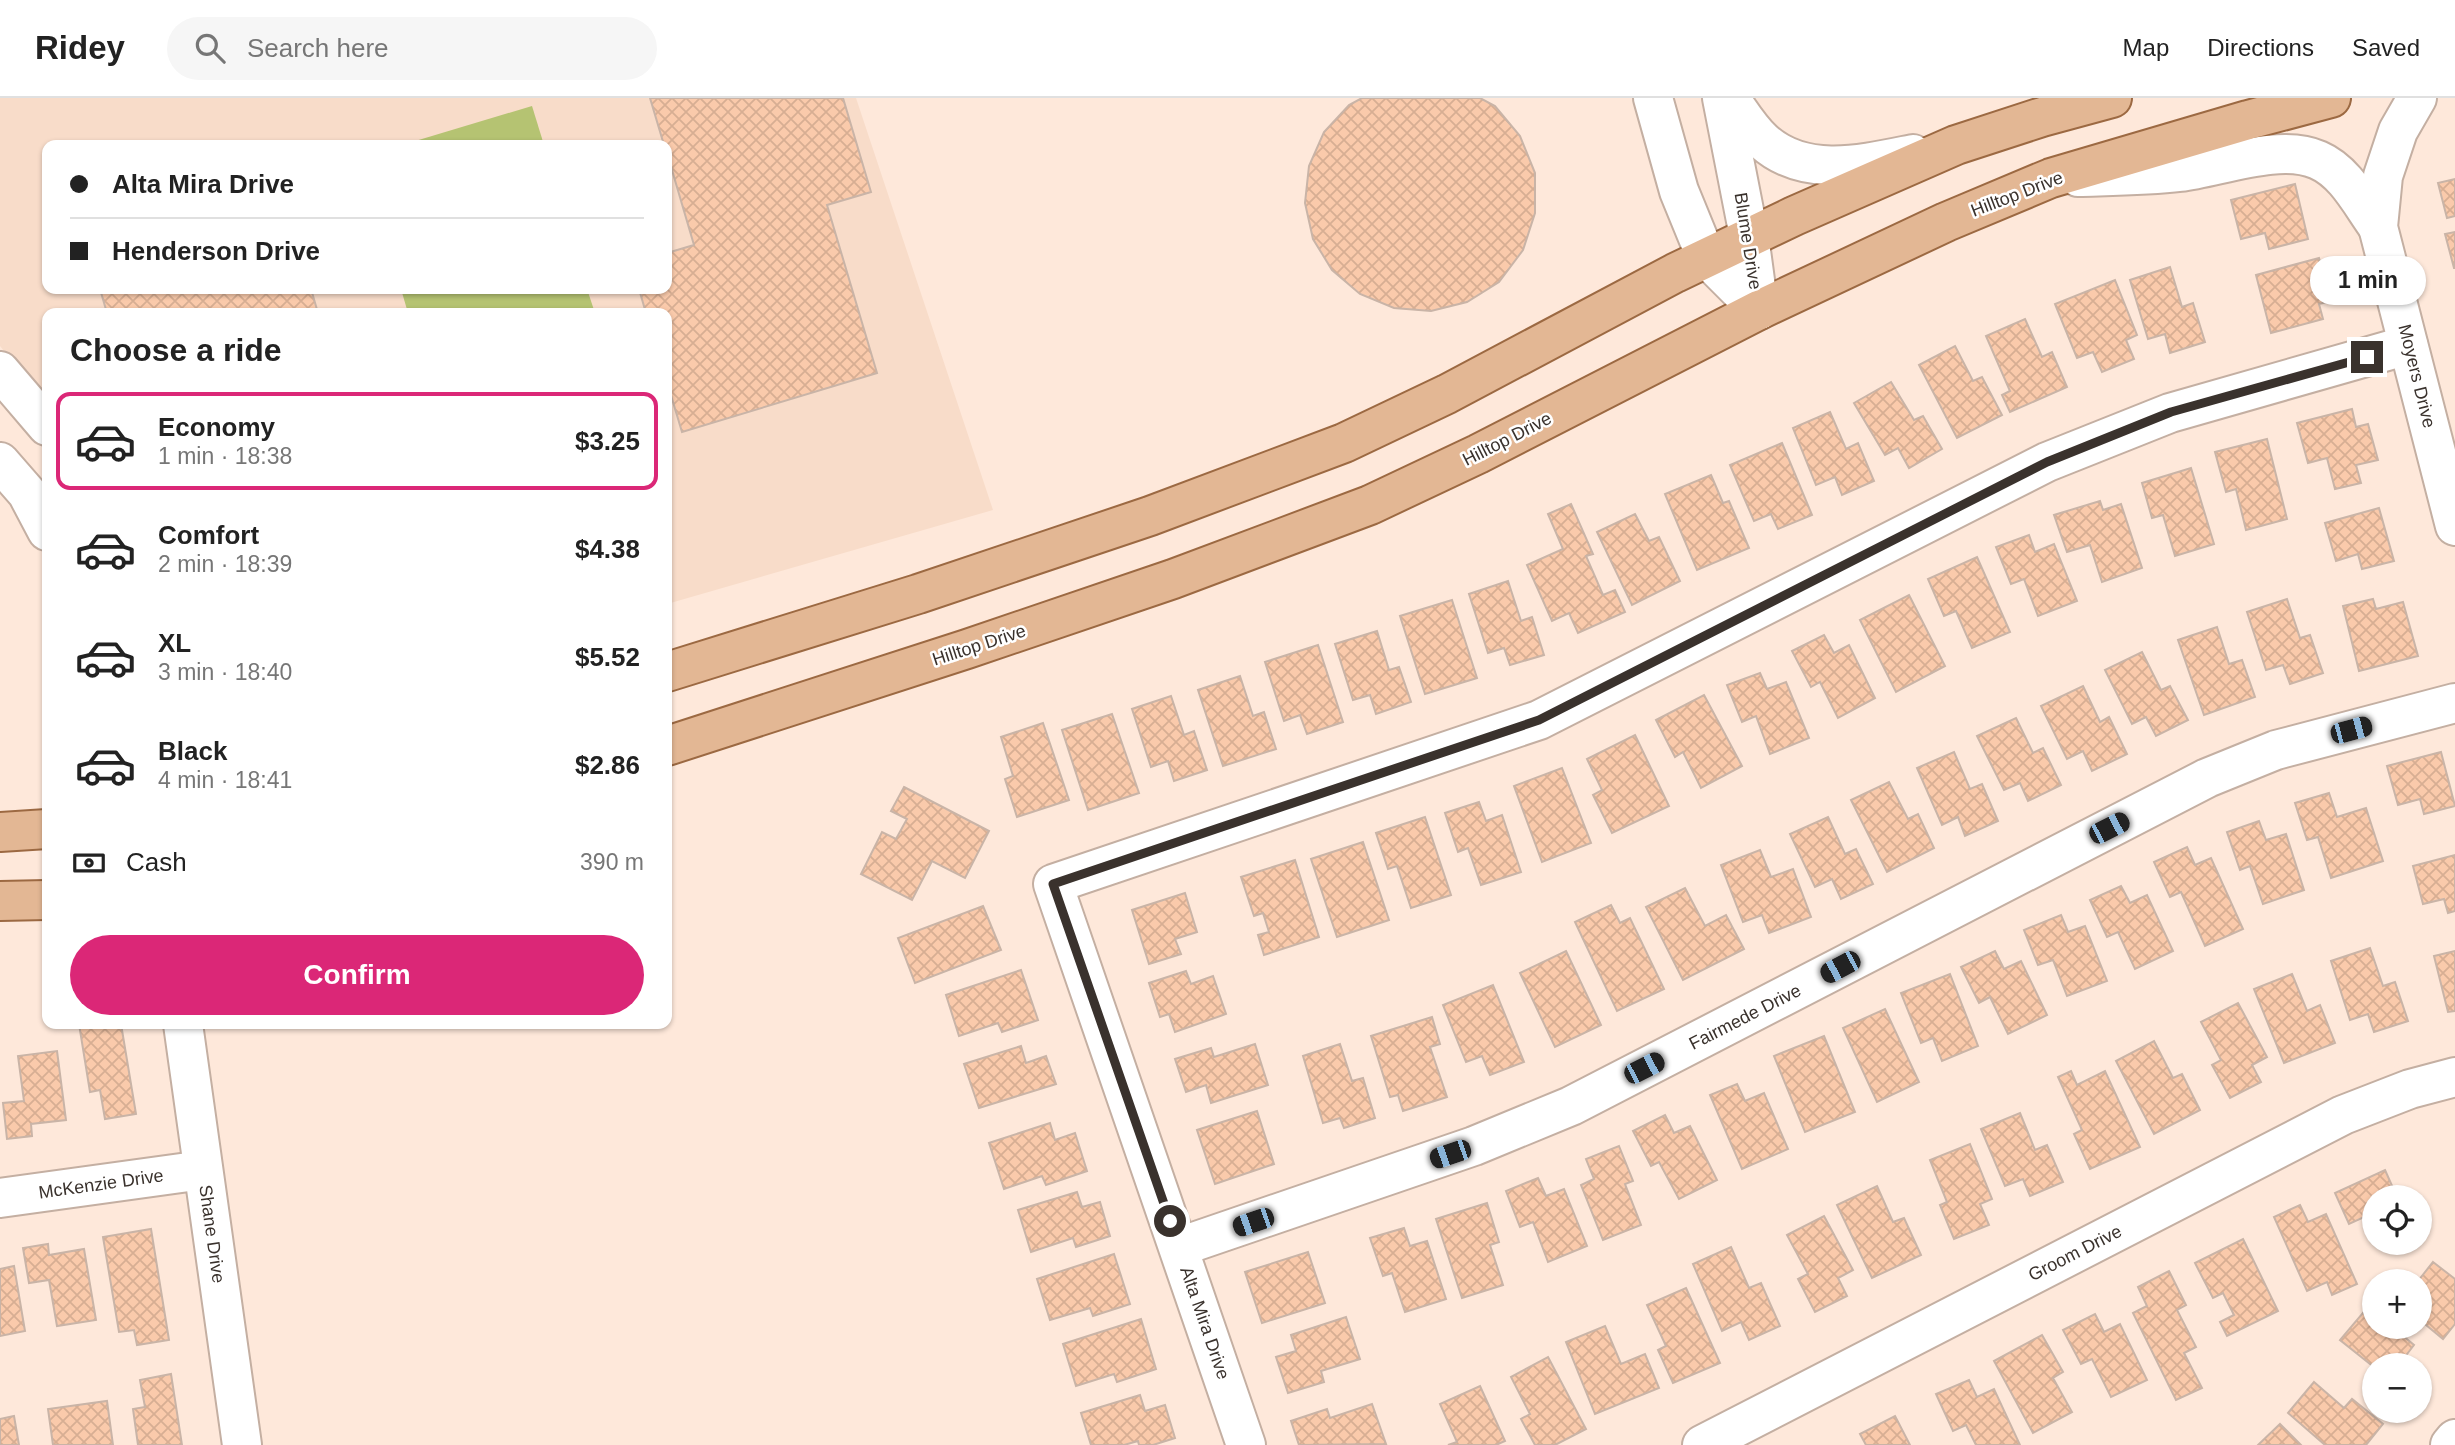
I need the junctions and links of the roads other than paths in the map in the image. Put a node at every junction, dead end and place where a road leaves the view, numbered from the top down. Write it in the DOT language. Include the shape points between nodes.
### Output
graph roads {
  1 [pos="1653,98"];
  2 [pos="1722,98"];
  3 [pos="1730,98"];
  4 [pos="2112,98"];
  5 [pos="2331,98"];
  6 [pos="2417,98"];
  7 [pos="1956,145"];
  8 [pos="2052,178"];
  9 [pos="2378,227"];
  10 [pos="1749,236"];
  11 [pos="1706,257"];
  12 [pos="1759,310"];
  13 [pos="2409,345"];
  14 [pos="0,371"];
  15 [pos="42,420"];
  16 [pos="0,462"];
  17 [pos="42,522"];
  18 [pos="2455,526"];
  19 [pos="672,670"];
  20 [pos="2455,703"];
  21 [pos="672,744"];
  22 [pos="42,900"];
  23 [pos="0,901"];
  24 [pos="184,1029"];
  25 [pos="2455,1077"];
  26 [pos="203,1170"];
  27 [pos="0,1198"];
  28 [pos="1179,1247"];
  29 [pos="2455,1439"];
  30 [pos="242,1445"];
  31 [pos="1246,1445"];
  32 [pos="1702,1445"];
  33 [pos="2450,1445"];
  1 -- 11 [label="street, Blume Drive" via="1679,191"];
  2 -- 10 [label="street, Blume Drive"];
  3 -- 7 [label="street" via="1763,142 1818,166 1858,166"];
  4 -- 7 [label="main road"];
  5 -- 8 [label="main road, Hilltop Drive"];
  6 -- 9 [label="street" via="2383,176"];
  7 -- 10 [label="main road"];
  8 -- 9 [label="street" via="2180,172 2287,153 2317,159 2344,178"];
  8 -- 12 [label="main road, Hilltop Drive"];
  9 -- 13 [label="street, Moyers Drive"];
  10 -- 11 [label="main road"];
  10 -- 12 [label="street, Blume Drive"];
  11 -- 12 [label="street, Blume Drive"];
  11 -- 19 [label="main road" via="1344,443 1150,516"];
  12 -- 21 [label="main road, Hilltop Drive" via="1370,505 1173,579"];
  13 -- 18 [label="street, Moyers Drive"];
  13 -- 28 [label="street, Alta Mira Drive" via="2171,412 2047,462 1539,720 1053,884"];
  14 -- 15 [label="street"];
  16 -- 17 [label="street" via="27,494"];
  20 -- 28 [label="street, Fairmede Drive" via="2276,750 2207,778 1571,1106 1474,1146"];
  22 -- 23 [label="main road"];
  24 -- 26 [label="street, Shane Drive"];
  25 -- 32 [label="street, Groom Drive" via="2343,1115"];
  26 -- 27 [label="street, McKenzie Drive"];
  26 -- 30 [label="street, Shane Drive"];
  28 -- 31 [label="street, Alta Mira Drive"];
  29 -- 33 [label="street"];
}
